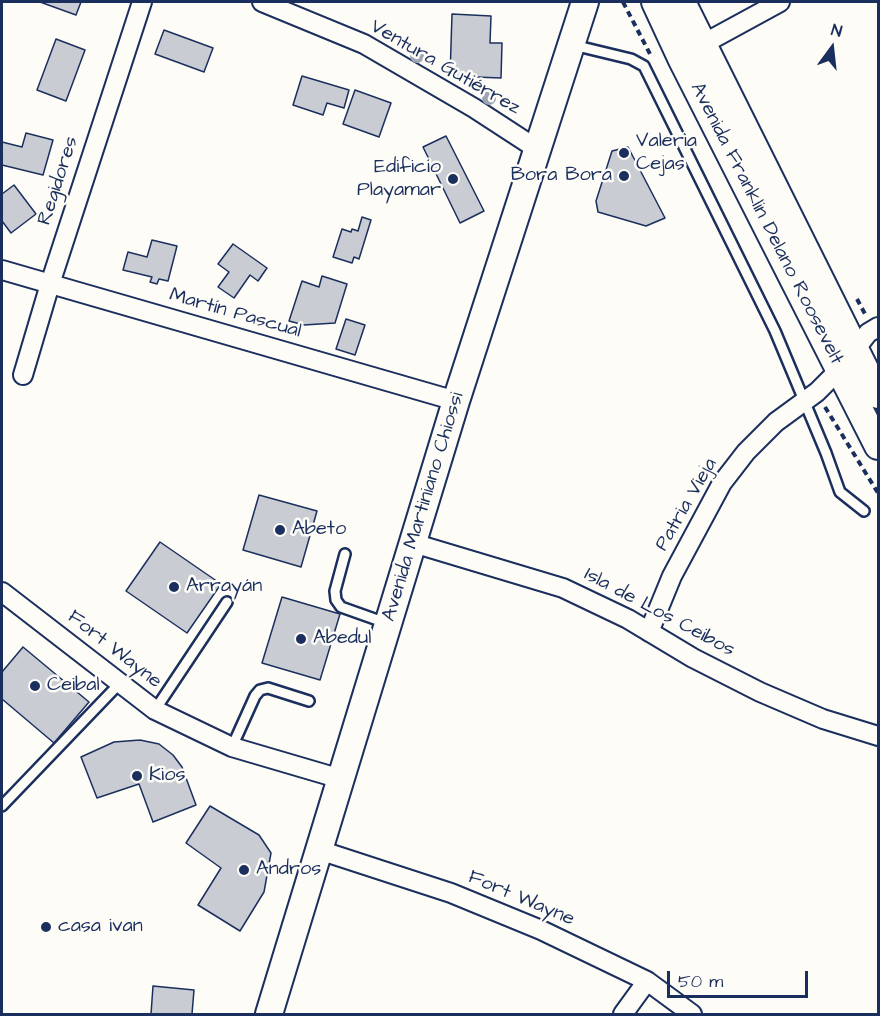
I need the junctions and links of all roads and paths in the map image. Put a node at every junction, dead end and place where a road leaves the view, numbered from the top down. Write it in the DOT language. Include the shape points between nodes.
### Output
graph roads {
  1 [pos="142,2"];
  2 [pos="262,2"];
  3 [pos="585,2"];
  4 [pos="655,2"];
  5 [pos="682,2"];
  6 [pos="780,2"];
  7 [pos="703,44"];
  8 [pos="571,45"];
  9 [pos="537,149"];
  10 [pos="2,270"];
  11 [pos="50,284"];
  12 [pos="879,327"];
  13 [pos="856,349"];
  14 [pos="840,369"];
  15 [pos="23,375"];
  16 [pos="879,394"];
  17 [pos="456,401"];
  18 [pos="805,401"];
  19 [pos="879,446"];
  20 [pos="864,512"];
  21 [pos="413,543"];
  22 [pos="345,554"];
  23 [pos="2,592"];
  24 [pos="226,602"];
  25 [pos="389,624"];
  26 [pos="649,632"];
  27 [pos="119,684"];
  28 [pos="309,701"];
  29 [pos="155,710"];
  30 [pos="879,736"];
  31 [pos="232,747"];
  32 [pos="341,778"];
  33 [pos="2,806"];
  34 [pos="319,850"];
  35 [pos="646,981"];
  36 [pos="269,1014"];
  37 [pos="622,1014"];
  38 [pos="692,1014"];
  1 -- 11 [label="street, Regidores"];
  2 -- 9 [label="street, Ventura Gutiérrez" via="364,44"];
  3 -- 8 [label="street, Avenida Martiniano Chiossi"];
  4 -- 14 [label="street, Avenida Franklin Delano Roosevelt"];
  5 -- 7 [label="street, Avenida Franklin Delano Roosevelt"];
  6 -- 7 [label="street"];
  7 -- 13 [label="street, Avenida Franklin Delano Roosevelt"];
  8 -- 9 [label="street, Avenida Martiniano Chiossi"];
  8 -- 18 [label="lane" via="631,59 644,66 770,320"];
  9 -- 17 [label="street, Avenida Martiniano Chiossi"];
  10 -- 11 [label="street, Martín Pascual"];
  11 -- 15 [label="street, Regidores"];
  11 -- 17 [label="street, Martín Pascual"];
  12 -- 13 [label="street, Patria Vieja" via="868,333"];
  13 -- 14 [label="street, Patria Vieja"];
  13 -- 16 [label="street, Avenida Franklin Delano Roosevelt"];
  14 -- 18 [label="street, Patria Vieja"];
  14 -- 19 [label="street, Avenida Franklin Delano Roosevelt"];
  17 -- 21 [label="street, Avenida Martiniano Chiossi"];
  18 -- 20 [label="lane" via="840,492"];
  18 -- 26 [label="street, Patria Vieja" via="776,422 722,483 672,576"];
  21 -- 25 [label="street, Avenida Martiniano Chiossi"];
  21 -- 26 [label="street, Isla de Los Ceibos" via="562,588"];
  22 -- 25 [label="lane" via="336,600 341,607"];
  23 -- 27 [label="street, Fort Wayne"];
  24 -- 29 [label="lane"];
  25 -- 32 [label="street, Avenida Martiniano Chiossi"];
  26 -- 30 [label="street, Isla de Los Ceibos" via="760,692 823,719"];
  27 -- 29 [label="street, Fort Wayne"];
  27 -- 33 [label="lane"];
  28 -- 31 [label="lane" via="268,688 260,690"];
  29 -- 31 [label="street, Fort Wayne"];
  31 -- 32 [label="street, Fort Wayne"];
  32 -- 34 [label="street, Avenida Martiniano Chiossi"];
  34 -- 35 [label="street, Fort Wayne" via="541,930"];
  34 -- 36 [label="street, Avenida Martiniano Chiossi"];
  35 -- 37 [label="street"];
  35 -- 38 [label="street, Fort Wayne"];
}
